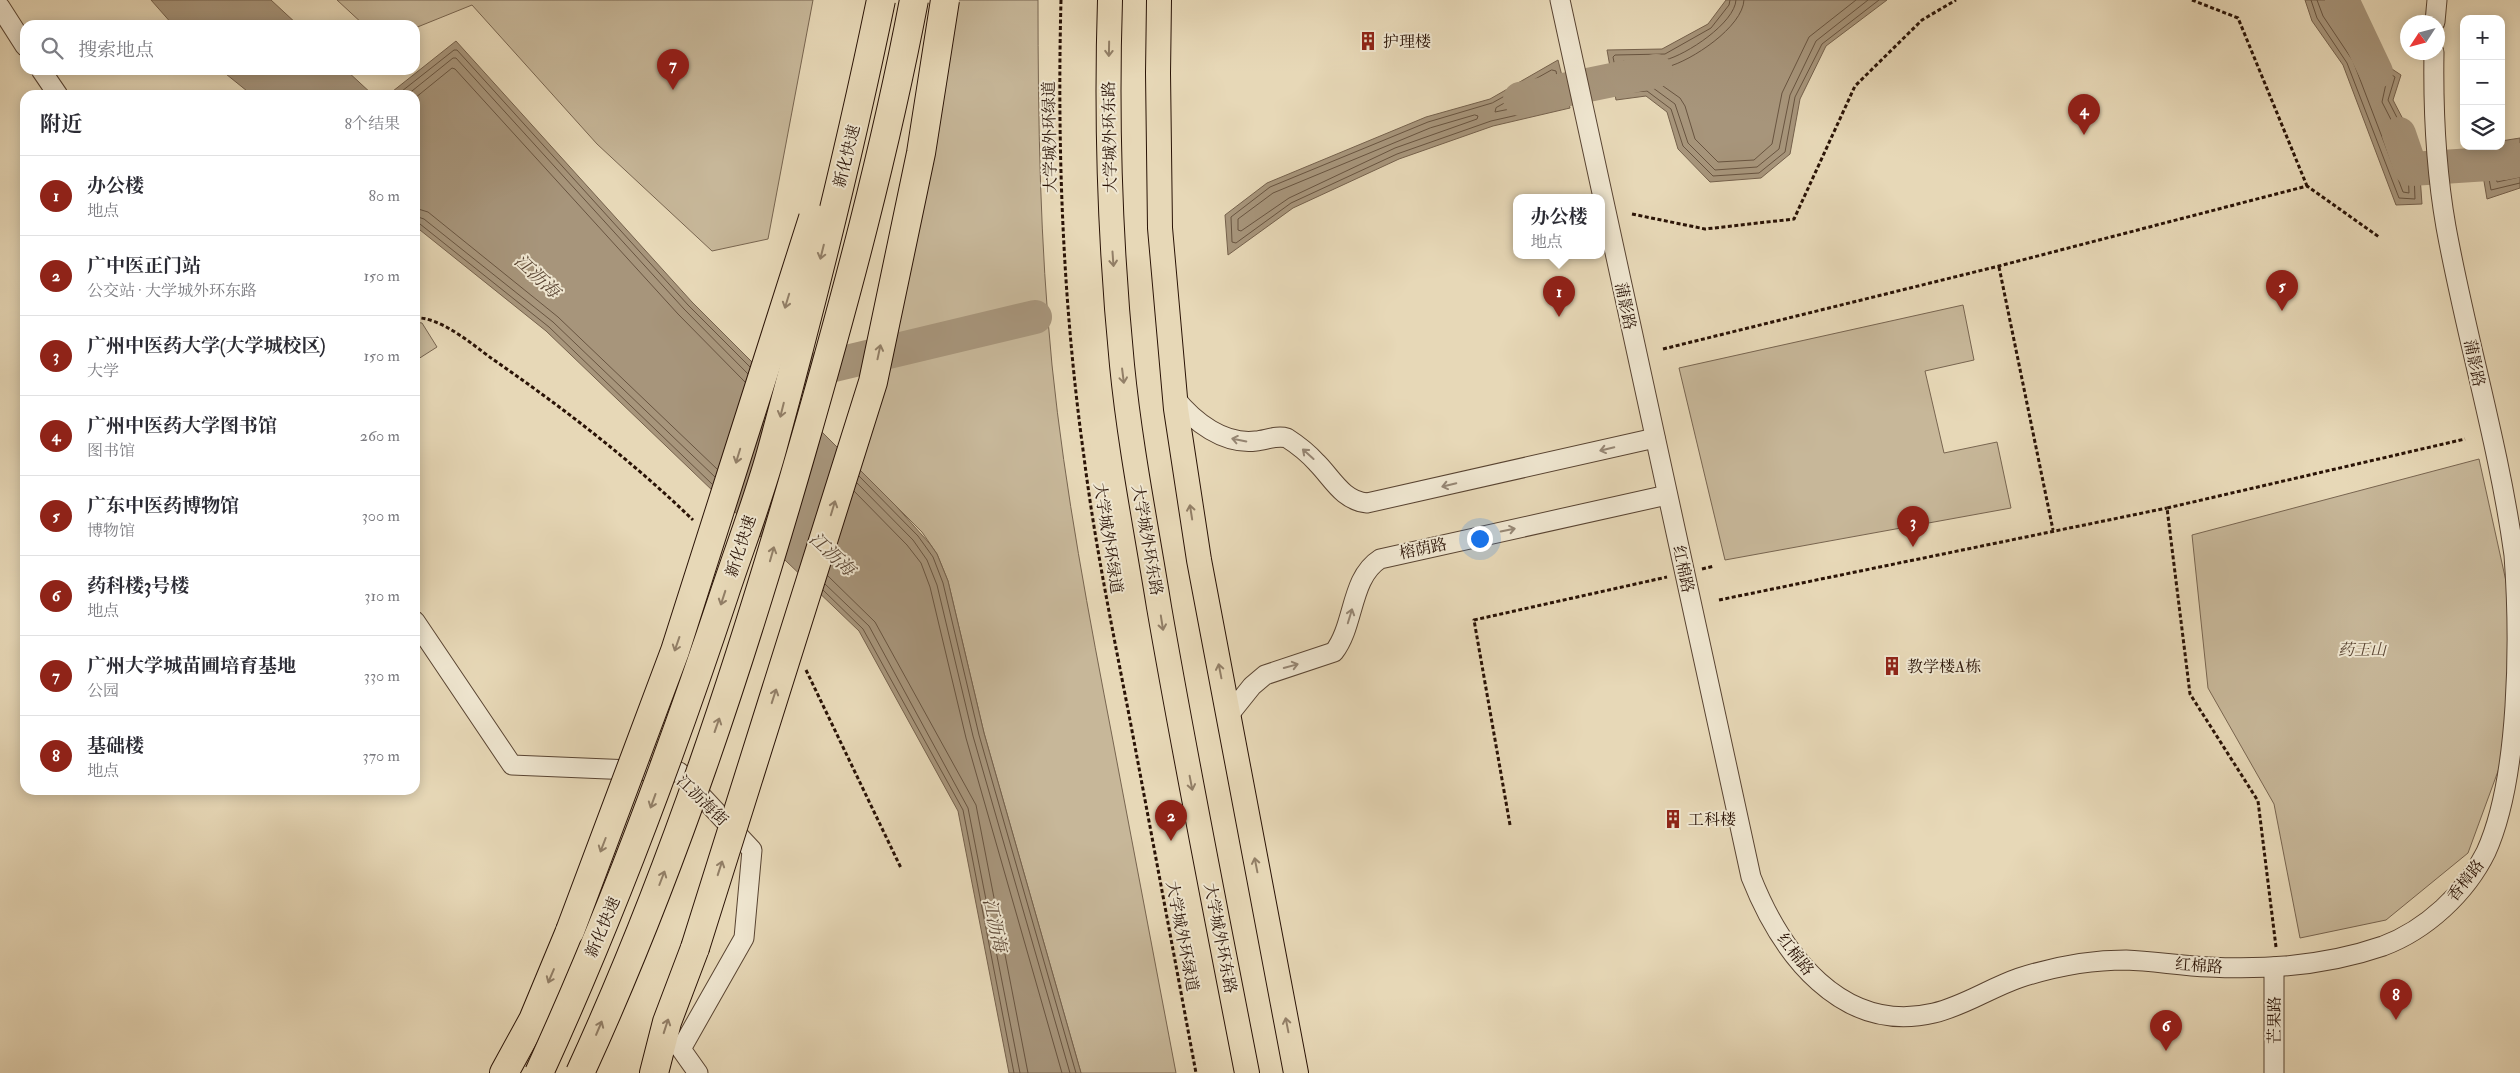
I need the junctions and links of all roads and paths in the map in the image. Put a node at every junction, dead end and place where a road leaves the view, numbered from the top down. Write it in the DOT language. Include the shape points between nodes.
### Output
graph roads {
  1 [pos="866,0"];
  2 [pos="881,0"];
  3 [pos="914,0"];
  4 [pos="944,0"];
  5 [pos="1061,0"];
  6 [pos="1110,0"];
  7 [pos="1159,0"];
  8 [pos="1560,0"];
  9 [pos="1956,0"];
  10 [pos="2192,0"];
  11 [pos="2436,0"];
  12 [pos="0,7"];
  13 [pos="2435,15"];
  14 [pos="20,38"];
  15 [pos="2434,60"];
  16 [pos="44,75"];
  17 [pos="55,90"];
  18 [pos="2307,186"];
  19 [pos="1602,194"];
  20 [pos="1605,207"];
  21 [pos="1632,214"];
  22 [pos="2379,237"];
  23 [pos="1999,266"];
  24 [pos="1663,349"];
  25 [pos="1175,398"];
  26 [pos="1655,438"];
  27 [pos="2465,439"];
  28 [pos="1661,466"];
  29 [pos="1667,495"];
  30 [pos="2167,508"];
  31 [pos="2053,530"];
  32 [pos="1714,566"];
  33 [pos="1694,570"];
  34 [pos="1675,575"];
  35 [pos="1719,600"];
  36 [pos="420,629"];
  37 [pos="2520,673"];
  38 [pos="1228,716"];
  39 [pos="1510,825"];
  40 [pos="2276,947"];
  41 [pos="2274,967"];
  42 [pos="504,1073"];
  43 [pos="539,1073"];
  44 [pos="580,1073"];
  45 [pos="654,1073"];
  46 [pos="698,1073"];
  47 [pos="1196,1073"];
  48 [pos="1247,1073"];
  49 [pos="1296,1073"];
  50 [pos="2274,1073"];
  1 -- 42 [label="highway, one-way, bridge" via="825,180 675,651 570,931 533,1020"];
  2 -- 43 [label="highway, 新化快速, one-way, bridge" via="851,139 772,449 650,808"];
  44 -- 3 [label="highway, 新化快速, one-way, bridge" via="652,905 761,595 878,171"];
  45 -- 4 [label="highway, one-way, bridge" via="667,1022 694,948 873,382 921,153"];
  5 -- 47 [label="path, 大学城外环绿道" via="1064,233 1084,457 1101,570"];
  6 -- 48 [label="main road, 大学城外环东路, one-way" via="1110,210 1119,327 1136,474 1174,697"];
  7 -- 25 [label="main road" via="1160,228"];
  8 -- 19 [label="street, 蒲影路"];
  9 -- 21 [label="path" via="1922,20 1855,86 1794,219 1705,229"];
  10 -- 18 [label="path" via="2238,18"];
  11 -- 13 [label="street"];
  12 -- 14 [label="street"];
  15 -- 37 [label="street, 蒲影路" via="2435,123 2442,199 2515,559"];
  16 -- 17 [label="street"];
  18 -- 22 [label="path"];
  18 -- 23 [label="path"];
  20 -- 26 [label="street, 蒲影路"];
  23 -- 24 [label="path"];
  23 -- 31 [label="path"];
  26 -- 25 [label="street, one-way" via="1367,503 1341,491 1318,464 1287,438 1248,442 1224,437 1199,422"];
  38 -- 25 [label="main road, one-way" via="1199,560"];
  26 -- 28 [label="street, 蒲影路"];
  27 -- 30 [label="path"];
  28 -- 29 [label="street, 红棉路"];
  38 -- 29 [label="street, 榕荫路, one-way" via="1265,675 1334,652 1345,633 1365,574 1380,559"];
  29 -- 41 [label="street, 红棉路" via="1752,877 1761,902 1786,945 1828,991 1868,1010 1913,1017 1947,1010 2019,978 2081,963 2126,960 2207,967"];
  30 -- 31 [label="path"];
  30 -- 40 [label="path" via="2190,694 2258,801"];
  31 -- 35 [label="path"];
  32 -- 33 [label="path"];
  34 -- 39 [label="path" via="1474,620"];
  36 -- 46 [label="street, 江沥海街" via="512,765 679,772 752,850 744,938 681,1049"];
  37 -- 41 [label="street, 香樟路" via="2510,764 2498,819 2484,855 2460,891 2416,929 2385,945 2328,959"];
  49 -- 38 [label="main road, one-way"];
  41 -- 50 [label="street, 芒果路"];
}
